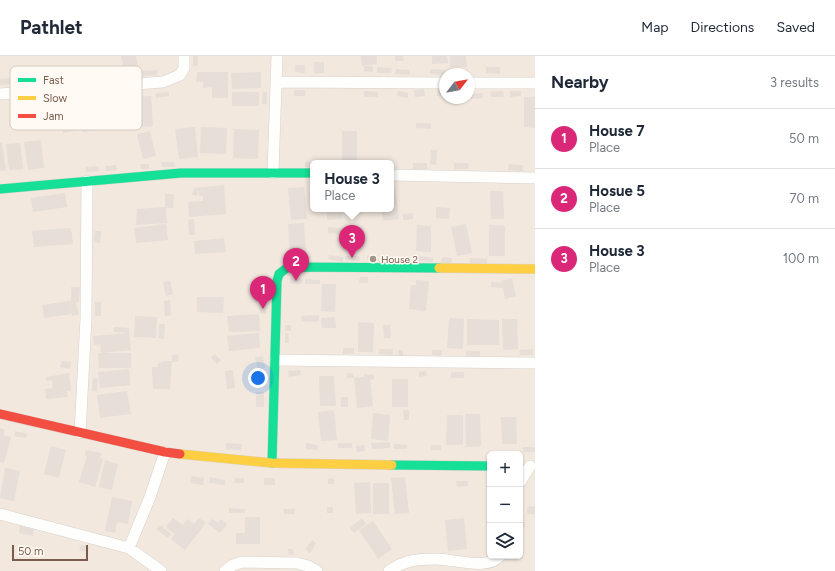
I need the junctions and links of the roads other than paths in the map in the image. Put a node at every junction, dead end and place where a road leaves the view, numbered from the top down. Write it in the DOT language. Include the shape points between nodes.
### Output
graph roads {
  1 [pos="184,56"];
  2 [pos="277,56"];
  3 [pos="277,82"];
  4 [pos="439,83"];
  5 [pos="475,83"];
  6 [pos="535,83"];
  7 [pos="142,84"];
  8 [pos="10,93"];
  9 [pos="0,94"];
  10 [pos="273,172"];
  11 [pos="310,173"];
  12 [pos="394,175"];
  13 [pos="535,178"];
  14 [pos="87,180"];
  15 [pos="0,189"];
  16 [pos="535,269"];
  17 [pos="275,360"];
  18 [pos="535,363"];
  19 [pos="0,414"];
  20 [pos="80,433"];
  21 [pos="165,452"];
  22 [pos="272,464"];
  23 [pos="487,466"];
  24 [pos="528,466"];
  25 [pos="523,476"];
  26 [pos="0,514"];
  27 [pos="129,548"];
  28 [pos="498,559"];
  29 [pos="161,571"];
  30 [pos="225,571"];
  31 [pos="317,571"];
  32 [pos="389,571"];
  1 -- 7 [label="street" via="184,68 180,75 163,82"];
  2 -- 3 [label="street"];
  3 -- 4 [label="street"];
  3 -- 10 [label="street"];
  5 -- 6 [label="street"];
  8 -- 9 [label="street"];
  10 -- 11 [label="street"];
  10 -- 14 [label="street" via="181,173"];
  12 -- 13 [label="street"];
  14 -- 15 [label="street"];
  14 -- 20 [label="street" via="86,319"];
  16 -- 17 [label="street" via="288,268 279,274 277,281"];
  17 -- 18 [label="street"];
  17 -- 22 [label="street"];
  19 -- 20 [label="street"];
  20 -- 21 [label="street"];
  21 -- 22 [label="street"];
  21 -- 27 [label="street"];
  22 -- 23 [label="street"];
  24 -- 25 [label="street"];
  26 -- 27 [label="street"];
  27 -- 29 [label="street"];
  28 -- 32 [label="street" via="480,568 438,559 403,562"];
  30 -- 31 [label="street" via="242,562 297,563"];
}
